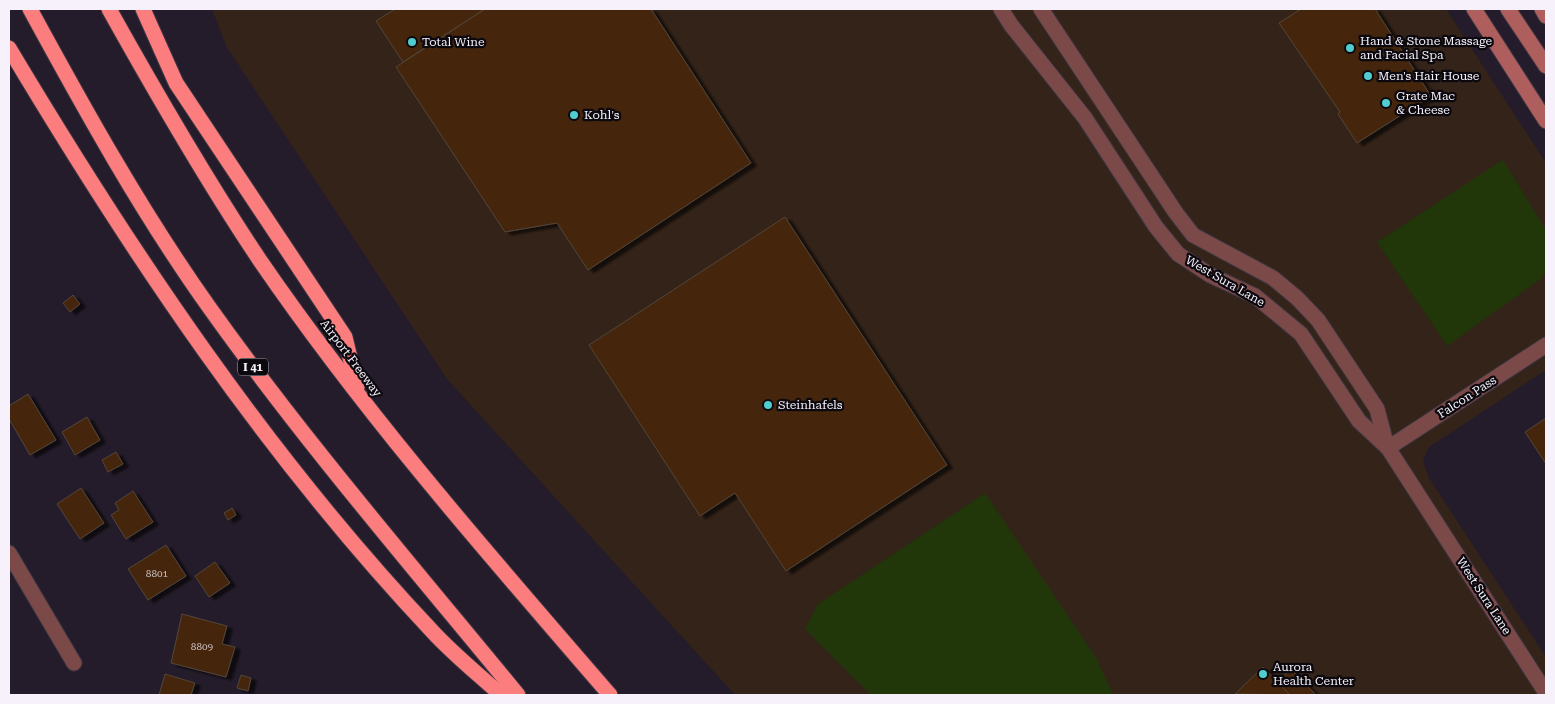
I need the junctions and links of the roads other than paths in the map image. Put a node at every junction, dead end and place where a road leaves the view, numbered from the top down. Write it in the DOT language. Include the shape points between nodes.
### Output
graph roads {
  1 [pos="30,9"];
  2 [pos="109,9"];
  3 [pos="143,9"];
  4 [pos="1001,9"];
  5 [pos="1041,9"];
  6 [pos="1474,9"];
  7 [pos="1508,9"];
  8 [pos="1542,9"];
  9 [pos="1546,16"];
  10 [pos="9,48"];
  11 [pos="1546,66"];
  12 [pos="1546,121"];
  13 [pos="1546,346"];
  14 [pos="359,396"];
  15 [pos="1388,448"];
  16 [pos="9,553"];
  17 [pos="74,663"];
  18 [pos="1546,693"];
  19 [pos="501,695"];
  20 [pos="518,695"];
  21 [pos="610,695"];
  1 -- 20 [label="highway, I 41" via="118,163 208,305 295,424"];
  2 -- 14 [label="highway, Airport Freeway" via="174,125 244,235"];
  3 -- 14 [label="highway" via="176,83 345,337"];
  4 -- 15 [label="street, West Sura Lane" via="1085,118 1156,227 1178,254 1210,275 1255,296 1301,334 1359,421"];
  5 -- 15 [label="street, West Sura Lane" via="1193,235 1272,278 1298,298 1318,320 1377,409"];
  6 -- 12 [label="main road"];
  7 -- 11 [label="main road"];
  8 -- 9 [label="main road"];
  10 -- 19 [label="highway" via="121,230 277,450 433,632"];
  13 -- 15 [label="street, Falcon Pass"];
  14 -- 21 [label="highway, Airport Freeway" via="454,516"];
  15 -- 18 [label="street, West Sura Lane"];
  16 -- 17 [label="street"];
}
